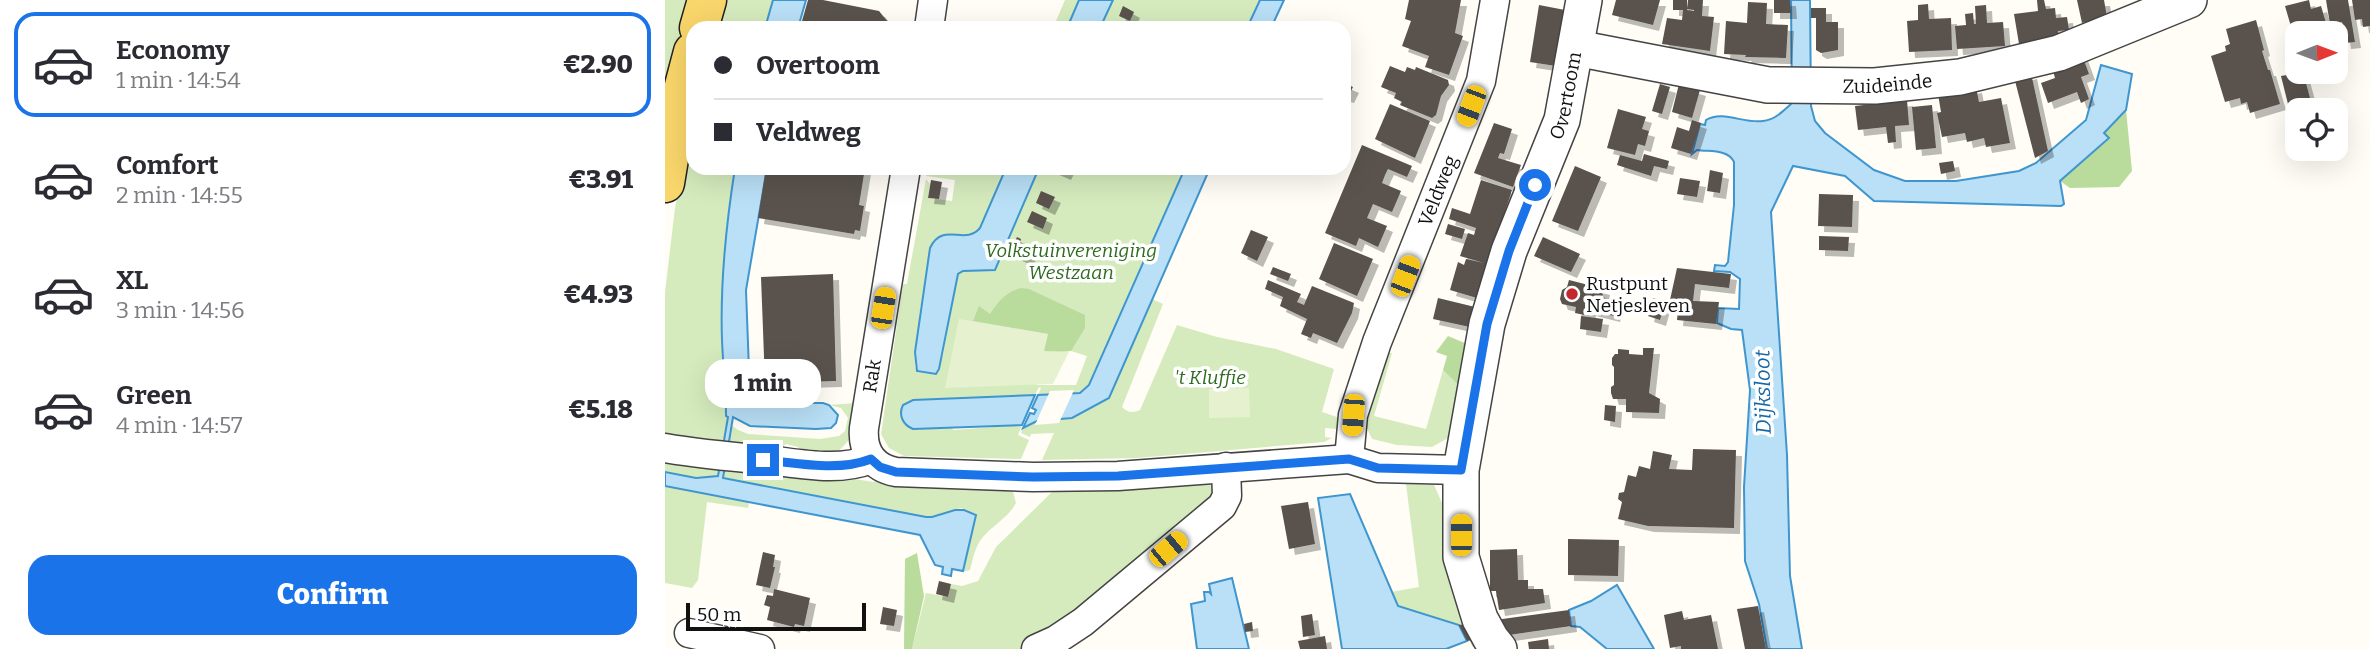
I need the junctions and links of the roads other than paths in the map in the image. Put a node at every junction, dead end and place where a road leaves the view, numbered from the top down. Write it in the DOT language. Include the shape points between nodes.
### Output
graph roads {
  1 [pos="706,0"];
  2 [pos="933,0"];
  3 [pos="1495,0"];
  4 [pos="1584,0"];
  5 [pos="2189,0"];
  6 [pos="701,21"];
  7 [pos="930,21"];
  8 [pos="1576,48"];
  9 [pos="686,78"];
  10 [pos="905,175"];
  11 [pos="665,183"];
  12 [pos="665,448"];
  13 [pos="871,459"];
  14 [pos="1349,459"];
  15 [pos="1226,467"];
  16 [pos="1461,470"];
  17 [pos="689,633"];
  18 [pos="1490,636"];
  19 [pos="760,649"];
  20 [pos="1036,649"];
  1 -- 6 [label="main road"];
  2 -- 7 [label="street"];
  3 -- 14 [label="street, Veldweg" via="1481,81 1377,342 1353,415"];
  4 -- 8 [label="street, Overtoom"];
  5 -- 8 [label="street, Zuideinde" via="2059,52 1960,77 1875,86 1768,85"];
  8 -- 16 [label="street, Overtoom" via="1562,120 1509,251 1487,324"];
  9 -- 11 [label="main road"];
  10 -- 13 [label="street, Rak" via="864,428"];
  12 -- 13 [label="street" via="819,465"];
  13 -- 15 [label="street" via="896,472 1033,477"];
  14 -- 15 [label="street"];
  14 -- 16 [label="street" via="1378,468"];
  15 -- 20 [label="street" via="1227,496 1221,506 1083,622"];
  16 -- 18 [label="street, Overtoom" via="1461,557"];
  17 -- 19 [label="street"];
}
